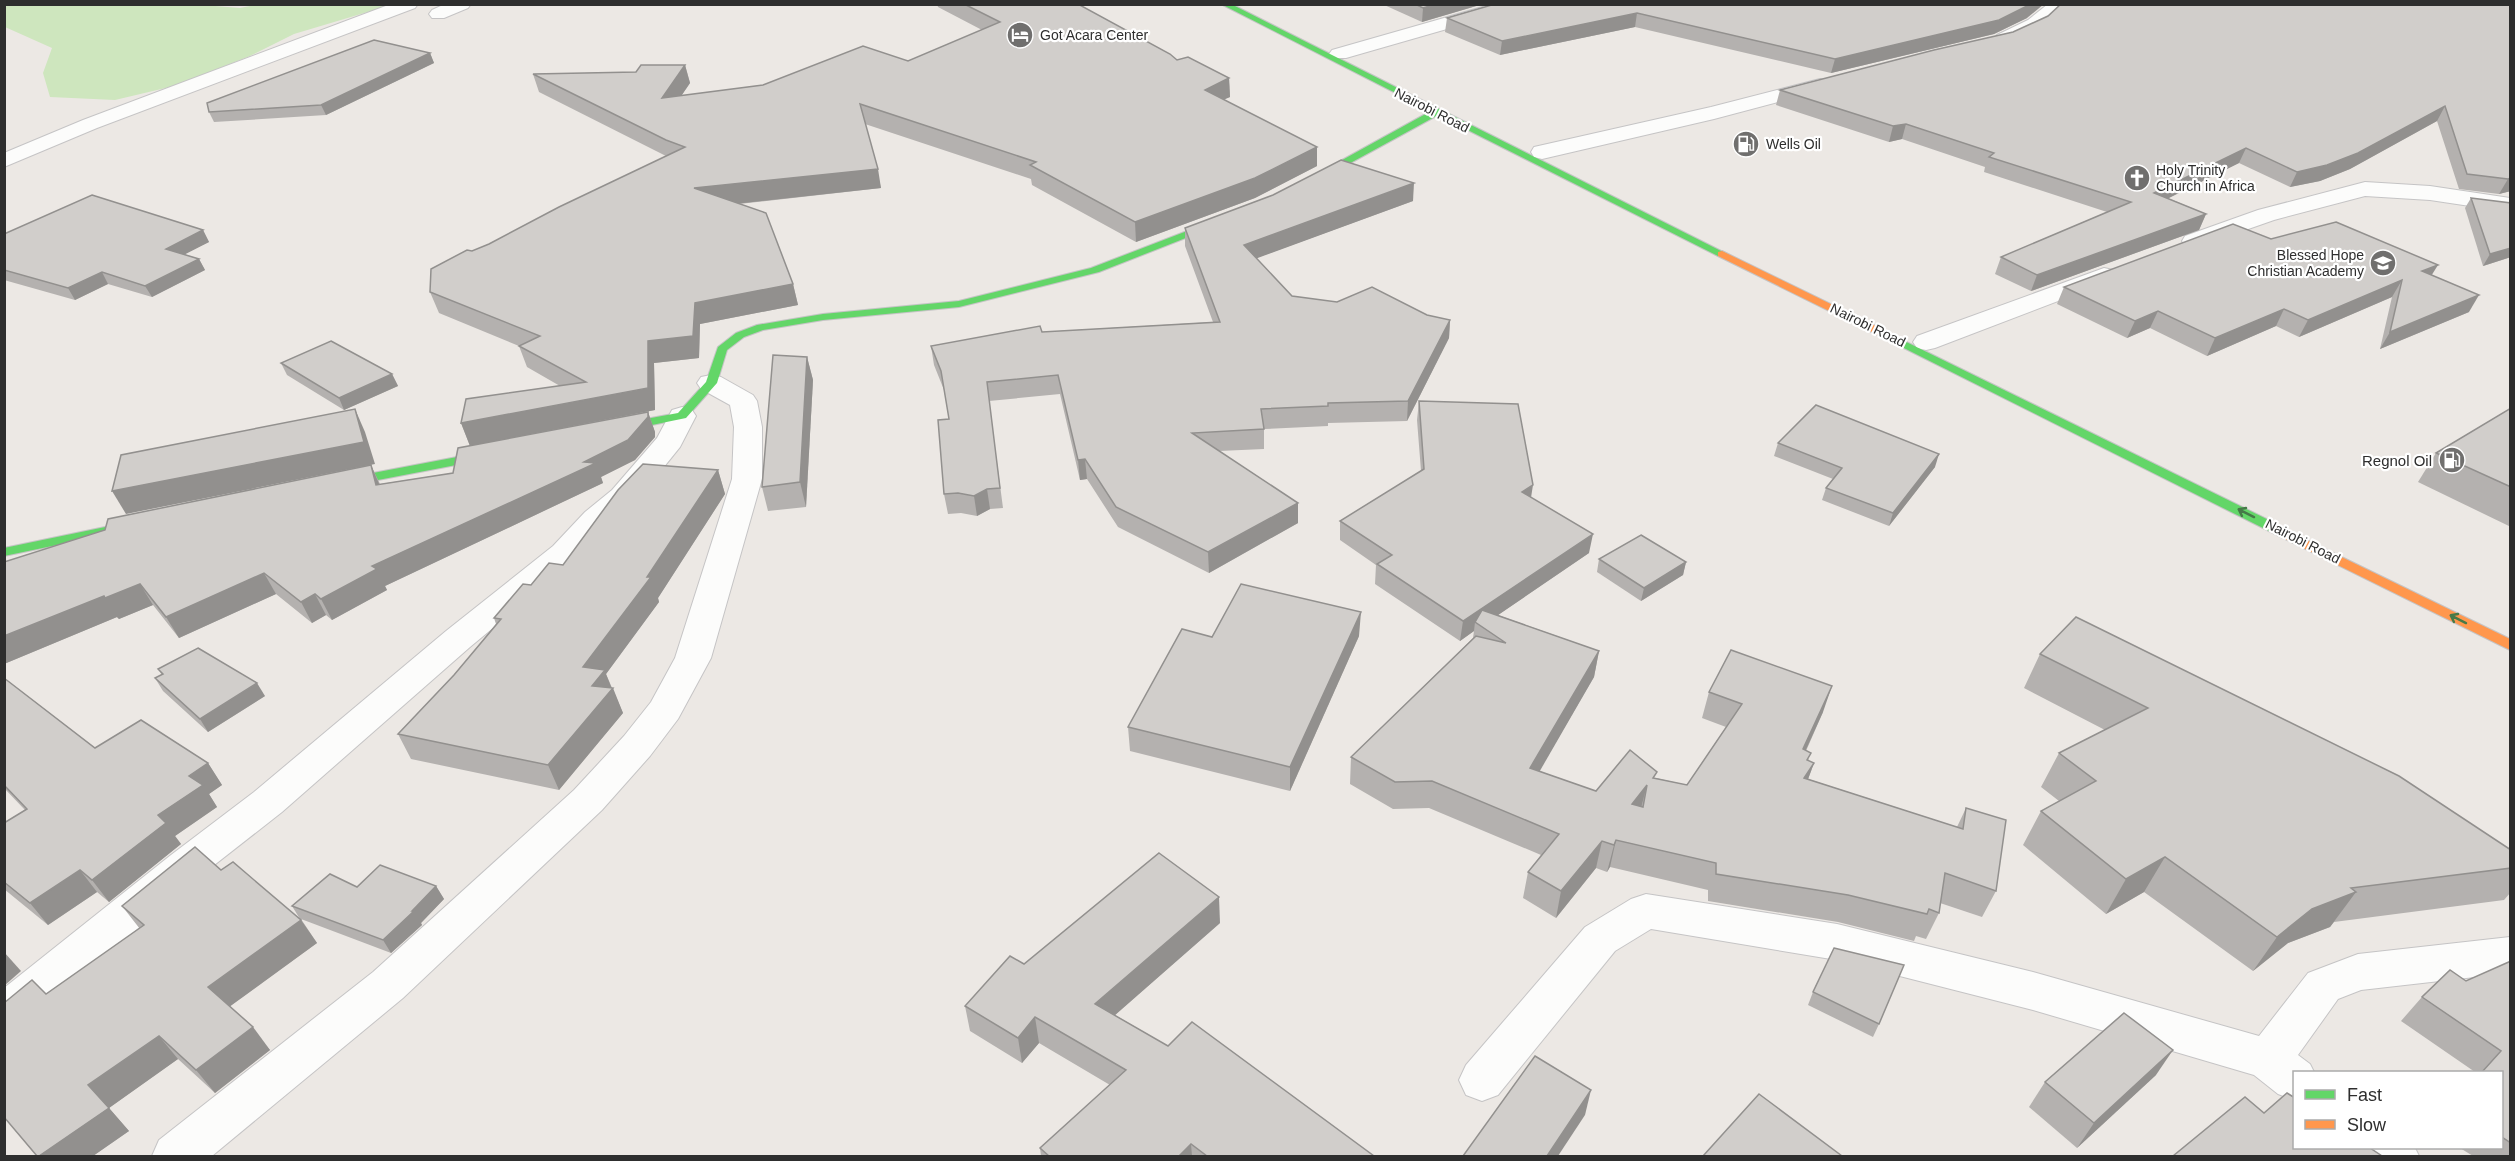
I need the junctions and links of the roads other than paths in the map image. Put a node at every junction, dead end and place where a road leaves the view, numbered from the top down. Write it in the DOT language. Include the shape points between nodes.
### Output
graph roads {
  1 [pos="409,4"];
  2 [pos="462,4"];
  3 [pos="1224,4"];
  4 [pos="1239,4"];
  5 [pos="1514,4"];
  6 [pos="2060,4"];
  7 [pos="438,14"];
  8 [pos="1990,42"];
  9 [pos="1339,54"];
  10 [pos="1836,80"];
  11 [pos="1436,112"];
  12 [pos="1542,152"];
  13 [pos="4,161"];
  14 [pos="1295,189"];
  15 [pos="2511,205"];
  16 [pos="1243,213"];
  17 [pos="2178,247"];
  18 [pos="2122,268"];
  19 [pos="1926,342"];
  20 [pos="711,383"];
  21 [pos="682,416"];
  22 [pos="596,432"];
  23 [pos="515,449"];
  24 [pos="322,486"];
  25 [pos="151,521"];
  26 [pos="4,552"];
  27 [pos="2393,571"];
  28 [pos="2511,645"];
  29 [pos="2511,955"];
  30 [pos="4,1014"];
  31 [pos="2281,1069"];
  32 [pos="1482,1080"];
  33 [pos="176,1156"];
  1 -- 13 [label="street" via="90,124"];
  2 -- 7 [label="street"];
  3 -- 11 [label="main road, Nairobi Road"];
  4 -- 9 [label="main road, Nairobi Road"];
  5 -- 9 [label="street"];
  6 -- 8 [label="street" via="2024,31"];
  9 -- 12 [label="main road, Nairobi Road"];
  10 -- 12 [label="street" via="1714,114"];
  11 -- 14 [label="main road"];
  28 -- 11 [label="main road, Nairobi Road, one-way"];
  12 -- 19 [label="main road, Nairobi Road"];
  15 -- 17 [label="street" via="2430,192 2365,189 2266,215"];
  16 -- 20 [label="main road" via="1095,270 959,304 761,327 740,335 722,349"];
  18 -- 19 [label="street"];
  19 -- 27 [label="main road, Nairobi Road"];
  20 -- 21 [label="main road"];
  20 -- 33 [label="street" via="743,400 748,427 747,480 693,658 665,710 588,800 388,985"];
  21 -- 22 [label="main road"];
  21 -- 30 [label="street" via="670,441 623,497 564,554 268,802"];
  23 -- 24 [label="main road"];
  25 -- 26 [label="main road"];
  29 -- 31 [label="street" via="2358,972 2323,986"];
  31 -- 32 [label="street" via="2033,991 1837,942 1646,911 1600,939"];
}
